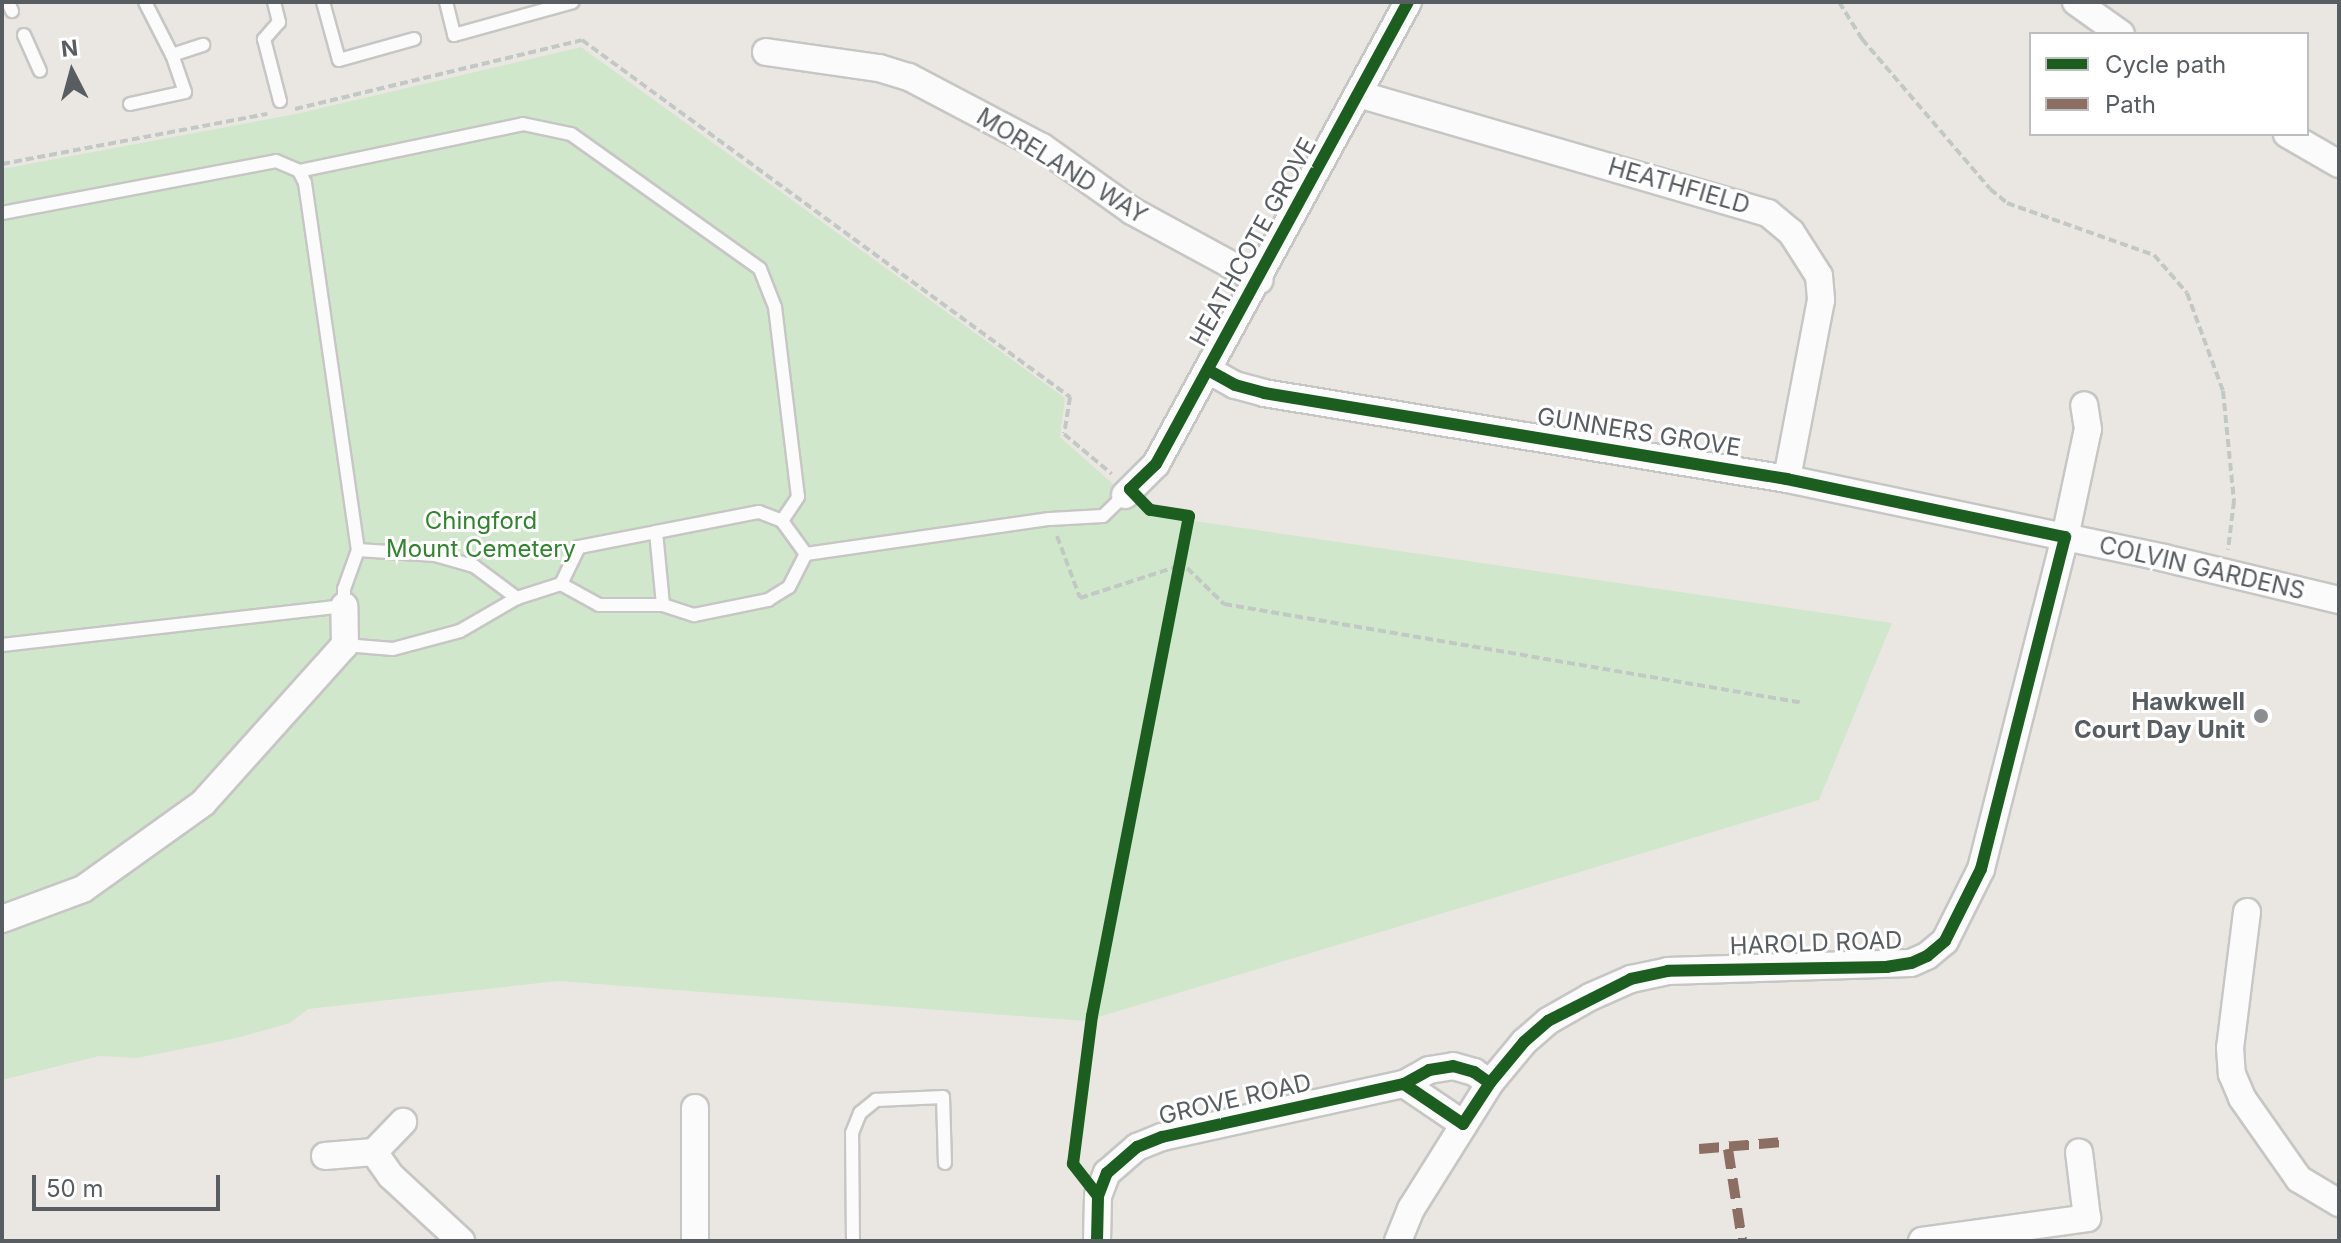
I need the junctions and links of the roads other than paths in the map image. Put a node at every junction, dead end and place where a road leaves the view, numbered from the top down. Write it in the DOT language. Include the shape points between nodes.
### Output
graph roads {
  1 [pos="145,2"];
  2 [pos="274,2"];
  3 [pos="323,2"];
  4 [pos="446,2"];
  5 [pos="573,2"];
  6 [pos="1408,2"];
  7 [pos="2076,2"];
  8 [pos="2118,32"];
  9 [pos="24,35"];
  10 [pos="414,39"];
  11 [pos="203,45"];
  12 [pos="766,52"];
  13 [pos="172,55"];
  14 [pos="40,71"];
  15 [pos="1358,94"];
  16 [pos="130,104"];
  17 [pos="282,106"];
  18 [pos="2290,136"];
  19 [pos="2339,164"];
  20 [pos="299,171"];
  21 [pos="2,213"];
  22 [pos="1259,280"];
  23 [pos="1208,370"];
  24 [pos="2084,405"];
  25 [pos="1787,479"];
  26 [pos="1128,492"];
  27 [pos="782,521"];
  28 [pos="656,532"];
  29 [pos="2065,537"];
  30 [pos="358,550"];
  31 [pos="806,554"];
  32 [pos="561,584"];
  33 [pos="517,598"];
  34 [pos="2339,600"];
  35 [pos="663,605"];
  36 [pos="344,606"];
  37 [pos="2,645"];
  38 [pos="345,645"];
  39 [pos="2247,912"];
  40 [pos="2,919"];
  41 [pos="1490,1083"];
  42 [pos="1404,1084"];
  43 [pos="695,1108"];
  44 [pos="403,1122"];
  45 [pos="1463,1124"];
  46 [pos="374,1152"];
  47 [pos="2079,1152"];
  48 [pos="325,1156"];
  49 [pos="945,1163"];
  50 [pos="2339,1203"];
  51 [pos="461,1241"];
  52 [pos="695,1241"];
  53 [pos="853,1241"];
  54 [pos="1097,1241"];
  55 [pos="1398,1241"];
  56 [pos="1922,1241"];
  1 -- 13 [label="lane"];
  2 -- 17 [label="lane" via="279,22 264,39"];
  3 -- 10 [label="lane" via="339,60"];
  4 -- 5 [label="lane" via="454,35"];
  6 -- 15 [label="street, HEATHCOTE GROVE"];
  7 -- 8 [label="street"];
  9 -- 14 [label="lane"];
  11 -- 13 [label="lane"];
  12 -- 22 [label="street, MORELAND WAY" via="909,77 1042,147 1132,211"];
  13 -- 16 [label="lane" via="185,92"];
  15 -- 22 [label="street, HEATHCOTE GROVE"];
  15 -- 25 [label="street, HEATHFIELD" via="1768,213 1791,232 1819,276 1821,300"];
  18 -- 19 [label="street"];
  20 -- 21 [label="lane" via="276,161"];
  20 -- 27 [label="lane" via="523,124 571,134 760,269 775,307 798,497"];
  20 -- 30 [label="lane" via="305,183"];
  22 -- 23 [label="street, HEATHCOTE GROVE"];
  23 -- 25 [label="street, GUNNERS GROVE" via="1264,393"];
  23 -- 26 [label="street, HEATHCOTE GROVE" via="1156,464"];
  24 -- 29 [label="street, HAROLD ROAD" via="2088,429"];
  25 -- 29 [label="street, GUNNERS GROVE"];
  26 -- 31 [label="lane" via="1103,516"];
  27 -- 28 [label="lane" via="759,512"];
  27 -- 31 [label="lane"];
  28 -- 32 [label="lane" via="579,547"];
  28 -- 35 [label="lane"];
  29 -- 34 [label="street, COLVIN GARDENS"];
  29 -- 41 [label="street, HAROLD ROAD" via="1981,869 1945,941 1911,963 1887,967 1668,971 1631,979 1548,1021"];
  30 -- 33 [label="lane" via="435,555 474,566"];
  30 -- 36 [label="lane" via="344,589"];
  31 -- 35 [label="lane" via="789,587 768,600 694,615"];
  32 -- 33 [label="lane"];
  32 -- 35 [label="lane" via="599,605"];
  33 -- 38 [label="lane" via="460,631 393,649"];
  36 -- 37 [label="lane"];
  36 -- 38 [label="street"];
  38 -- 40 [label="street" via="203,803 83,889"];
  39 -- 50 [label="street" via="2230,1048 2232,1074 2242,1098 2299,1179"];
  41 -- 42 [label="street, GROVE ROAD" via="1453,1066 1429,1070"];
  41 -- 45 [label="street, HAROLD ROAD"];
  42 -- 45 [label="street"];
  42 -- 54 [label="street, GROVE ROAD" via="1137,1147 1107,1173 1098,1196"];
  43 -- 52 [label="street"];
  44 -- 46 [label="street"];
  45 -- 55 [label="street, HAROLD ROAD" via="1411,1209"];
  46 -- 48 [label="street"];
  46 -- 51 [label="street" via="391,1176"];
  47 -- 56 [label="street" via="2087,1218"];
  49 -- 53 [label="lane" via="943,1097 876,1100 860,1113 852,1133"];
}
